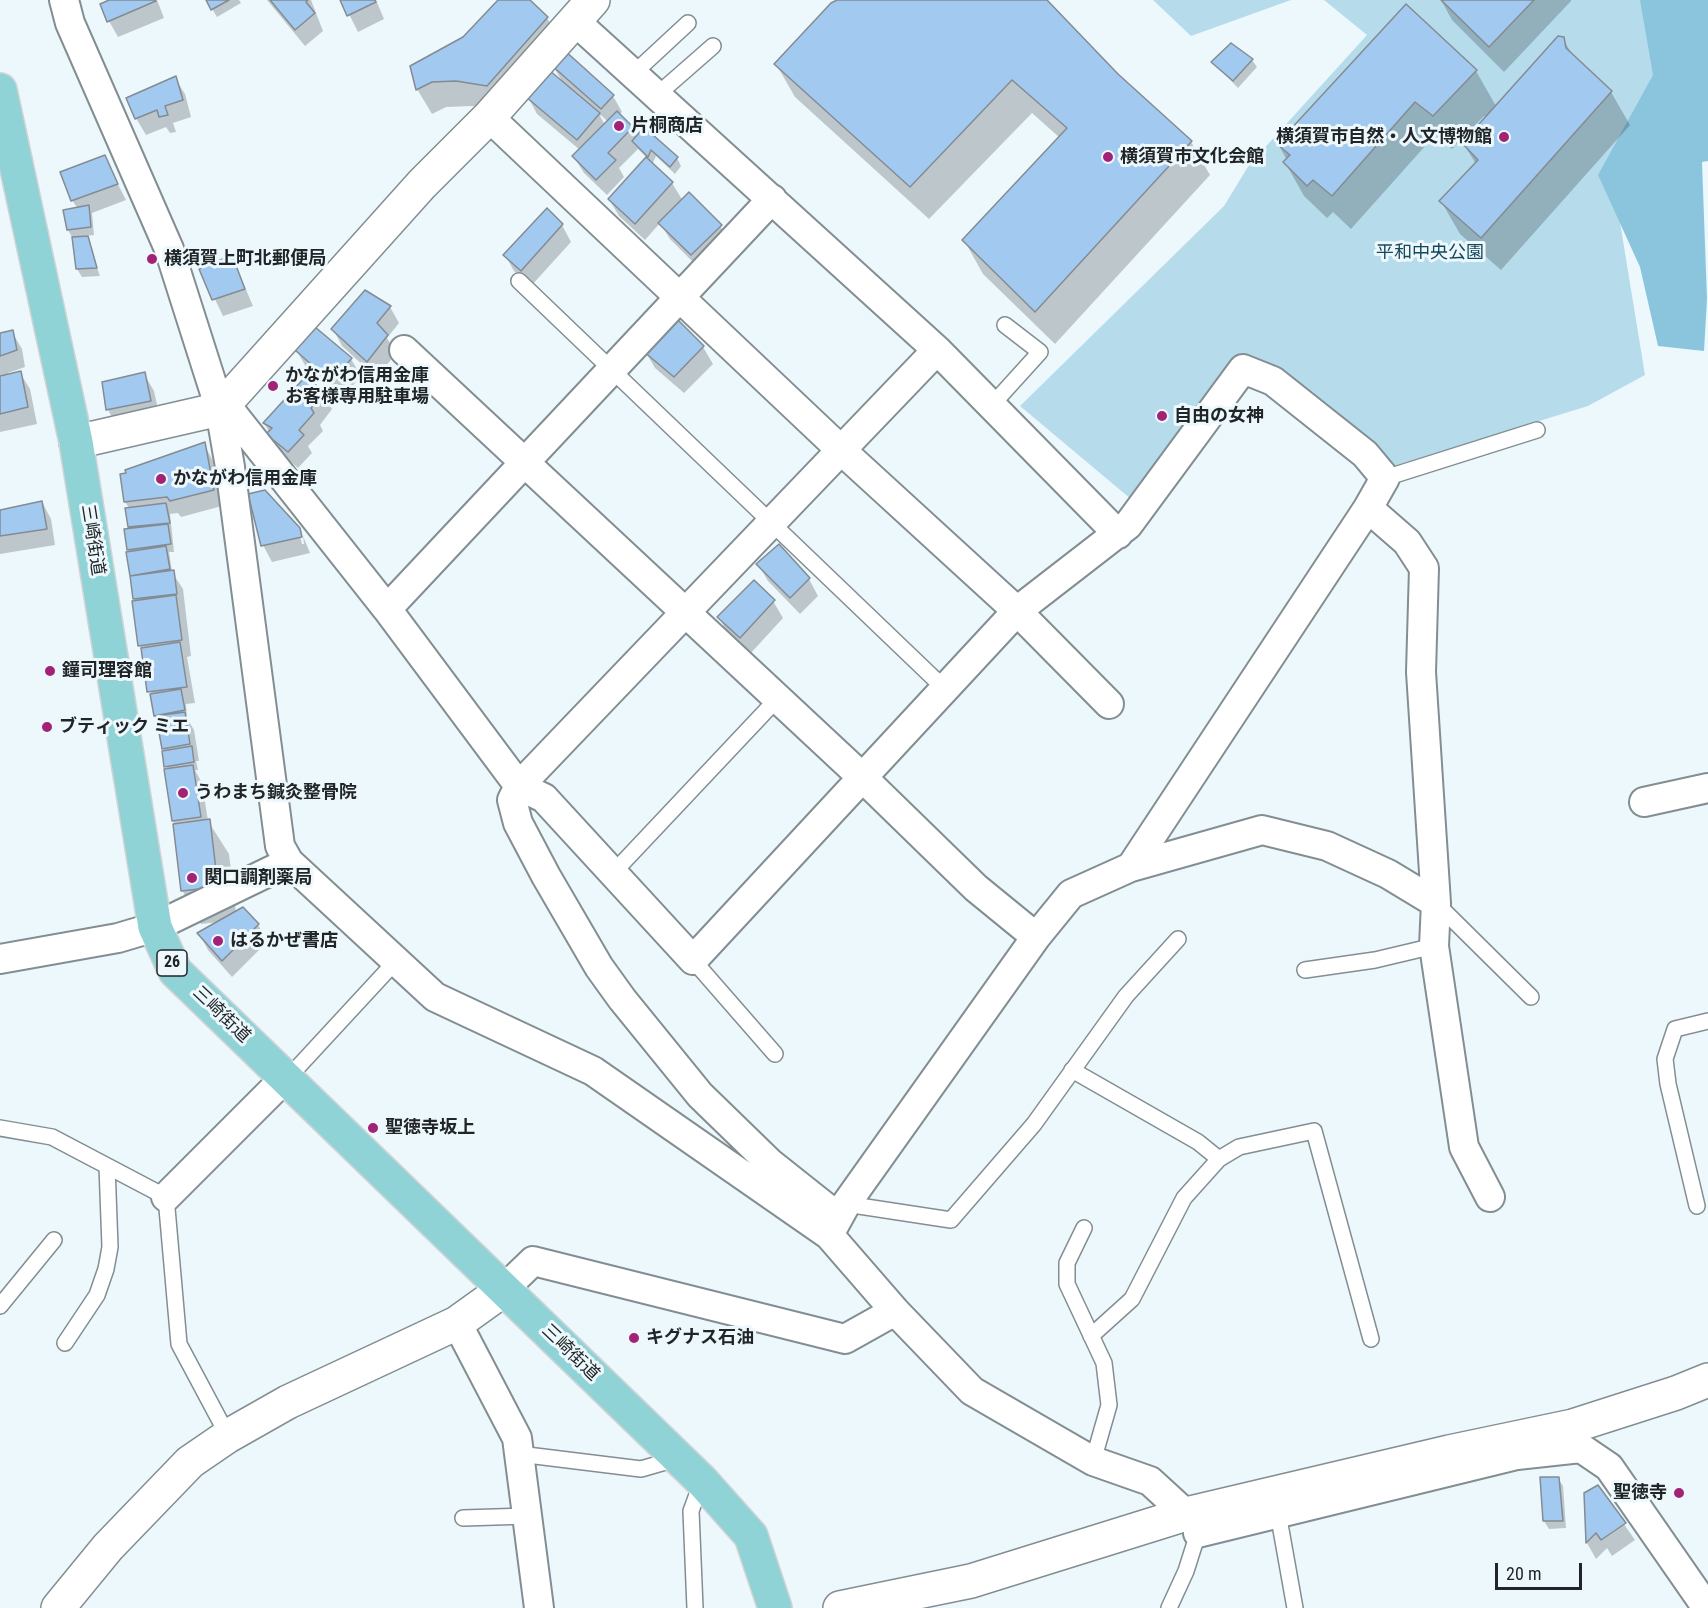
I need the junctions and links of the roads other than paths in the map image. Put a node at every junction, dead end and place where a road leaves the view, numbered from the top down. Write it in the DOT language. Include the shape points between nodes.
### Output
graph roads {
  1 [pos="64,0"];
  2 [pos="585,11"];
  3 [pos="688,23"];
  4 [pos="713,46"];
  5 [pos="633,74"];
  6 [pos="0,90"];
  7 [pos="657,95"];
  8 [pos="489,117"];
  9 [pos="772,199"];
  10 [pos="519,281"];
  11 [pos="680,297"];
  12 [pos="1005,325"];
  13 [pos="404,350"];
  14 [pos="937,350"];
  15 [pos="612,369"];
  16 [pos="993,405"];
  17 [pos="223,407"];
  18 [pos="1537,430"];
  19 [pos="76,442"];
  20 [pos="841,450"];
  21 [pos="525,463"];
  22 [pos="1385,478"];
  23 [pos="1368,508"];
  24 [pos="771,523"];
  25 [pos="1118,534"];
  26 [pos="387,609"];
  27 [pos="1017,611"];
  28 [pos="685,612"];
  29 [pos="945,688"];
  30 [pos="778,698"];
  31 [pos="1109,704"];
  32 [pos="863,778"];
  33 [pos="519,786"];
  34 [pos="1708,788"];
  35 [pos="1644,802"];
  36 [pos="289,862"];
  37 [pos="1131,867"];
  38 [pos="614,872"];
  39 [pos="1436,903"];
  40 [pos="155,927"];
  41 [pos="1036,937"];
  42 [pos="1178,939"];
  43 [pos="1434,946"];
  44 [pos="0,959"];
  45 [pos="693,960"];
  46 [pos="396,961"];
  47 [pos="1305,970"];
  48 [pos="1532,997"];
  49 [pos="1708,1021"];
  50 [pos="775,1054"];
  51 [pos="1072,1070"];
  52 [pos="285,1078"];
  53 [pos="0,1128"];
  54 [pos="1219,1159"];
  55 [pos="107,1166"];
  56 [pos="166,1197"];
  57 [pos="1490,1197"];
  58 [pos="1697,1206"];
  59 [pos="837,1219"];
  60 [pos="1084,1228"];
  61 [pos="54,1240"];
  62 [pos="503,1290"];
  63 [pos="1,1301"];
  64 [pos="895,1311"];
  65 [pos="457,1323"];
  66 [pos="1091,1336"];
  67 [pos="1371,1339"];
  68 [pos="65,1343"];
  69 [pos="1708,1380"];
  70 [pos="228,1436"];
  71 [pos="519,1454"];
  72 [pos="679,1458"];
  73 [pos="1093,1461"];
  74 [pos="702,1481"];
  75 [pos="1278,1513"];
  76 [pos="527,1516"];
  77 [pos="463,1518"];
  78 [pos="1192,1524"];
  79 [pos="58,1608"];
  80 [pos="539,1608"];
  81 [pos="695,1608"];
  82 [pos="775,1608"];
  83 [pos="840,1608"];
  84 [pos="1169,1608"];
  85 [pos="1295,1608"];
  86 [pos="1707,1608"];
  1 -- 17 [label="street" via="70,22 169,249"];
  2 -- 5 [label="street"];
  2 -- 8 [label="street"];
  3 -- 5 [label="lane"];
  4 -- 7 [label="lane"];
  5 -- 7 [label="street"];
  6 -- 19 [label="main road, 三崎街道 / 26"];
  7 -- 9 [label="street"];
  8 -- 11 [label="street"];
  8 -- 17 [label="street" via="422,184"];
  9 -- 11 [label="street"];
  9 -- 14 [label="street"];
  10 -- 15 [label="lane"];
  11 -- 15 [label="street"];
  11 -- 20 [label="street"];
  12 -- 16 [label="lane" via="1040,352"];
  13 -- 21 [label="street"];
  14 -- 16 [label="street"];
  14 -- 20 [label="street"];
  15 -- 21 [label="street"];
  15 -- 24 [label="lane"];
  16 -- 25 [label="street"];
  17 -- 19 [label="street"];
  17 -- 26 [label="street"];
  17 -- 36 [label="street" via="280,846"];
  18 -- 22 [label="lane"];
  19 -- 40 [label="main road, 三崎街道 / 26"];
  20 -- 24 [label="street"];
  20 -- 27 [label="street"];
  21 -- 26 [label="street"];
  21 -- 28 [label="street"];
  22 -- 23 [label="street"];
  22 -- 25 [label="street" via="1365,454 1273,381 1243,369"];
  23 -- 37 [label="street"];
  23 -- 39 [label="street" via="1407,542 1424,568 1421,672"];
  24 -- 28 [label="street"];
  24 -- 29 [label="lane"];
  25 -- 27 [label="street"];
  26 -- 33 [label="street"];
  27 -- 29 [label="street"];
  27 -- 31 [label="street"];
  28 -- 30 [label="street"];
  28 -- 33 [label="street"];
  29 -- 32 [label="street"];
  30 -- 32 [label="street"];
  30 -- 38 [label="lane"];
  32 -- 41 [label="street" via="976,888"];
  32 -- 45 [label="street"];
  33 -- 38 [label="street" via="544,798"];
  33 -- 59 [label="street" via="512,800 518,823 588,948 622,999 700,1095 770,1163"];
  34 -- 35 [label="street"];
  36 -- 40 [label="street"];
  36 -- 46 [label="street"];
  37 -- 39 [label="street" via="1262,830 1327,846 1388,874"];
  37 -- 41 [label="street" via="1071,894"];
  38 -- 45 [label="street"];
  39 -- 43 [label="street"];
  39 -- 48 [label="lane"];
  40 -- 44 [label="street" via="118,938"];
  40 -- 52 [label="main road, 三崎街道 / 26" via="176,971"];
  41 -- 59 [label="street"];
  42 -- 51 [label="lane" via="1126,996"];
  43 -- 47 [label="lane"];
  43 -- 57 [label="street" via="1464,1147"];
  45 -- 50 [label="lane"];
  46 -- 52 [label="lane"];
  46 -- 59 [label="street" via="435,997 593,1071"];
  49 -- 58 [label="lane" via="1675,1029 1665,1059"];
  51 -- 54 [label="lane" via="1198,1142"];
  51 -- 59 [label="lane" via="1034,1124 951,1220"];
  52 -- 56 [label="street"];
  52 -- 62 [label="main road, 三崎街道 / 26"];
  53 -- 55 [label="lane" via="52,1137"];
  54 -- 66 [label="lane" via="1184,1198 1132,1299"];
  54 -- 67 [label="lane" via="1239,1147 1314,1131"];
  55 -- 56 [label="lane"];
  55 -- 68 [label="lane" via="110,1247 106,1269 96,1295"];
  56 -- 70 [label="lane" via="180,1344"];
  59 -- 64 [label="street"];
  60 -- 66 [label="lane" via="1068,1263 1068,1284"];
  61 -- 63 [label="lane"];
  62 -- 64 [label="street" via="532,1261 845,1339"];
  62 -- 65 [label="street"];
  62 -- 72 [label="main road, 三崎街道 / 26"];
  64 -- 73 [label="street" via="972,1391"];
  65 -- 70 [label="street" via="288,1402"];
  65 -- 71 [label="street" via="517,1438"];
  66 -- 73 [label="lane" via="1104,1363 1109,1405"];
  69 -- 78 [label="street" via="1573,1426 1449,1452"];
  70 -- 79 [label="street" via="190,1462 108,1547"];
  71 -- 72 [label="lane" via="641,1469"];
  71 -- 76 [label="street"];
  72 -- 74 [label="main road, 三崎街道 / 26"];
  73 -- 78 [label="street" via="1150,1481"];
  74 -- 81 [label="lane" via="691,1511"];
  74 -- 82 [label="main road, 三崎街道 / 26" via="751,1536"];
  75 -- 78 [label="street"];
  75 -- 85 [label="lane"];
  75 -- 86 [label="street" via="1517,1455 1581,1448 1609,1467"];
  76 -- 77 [label="lane"];
  76 -- 80 [label="street"];
  78 -- 83 [label="street" via="971,1581"];
  78 -- 84 [label="lane" via="1186,1571"];
}
